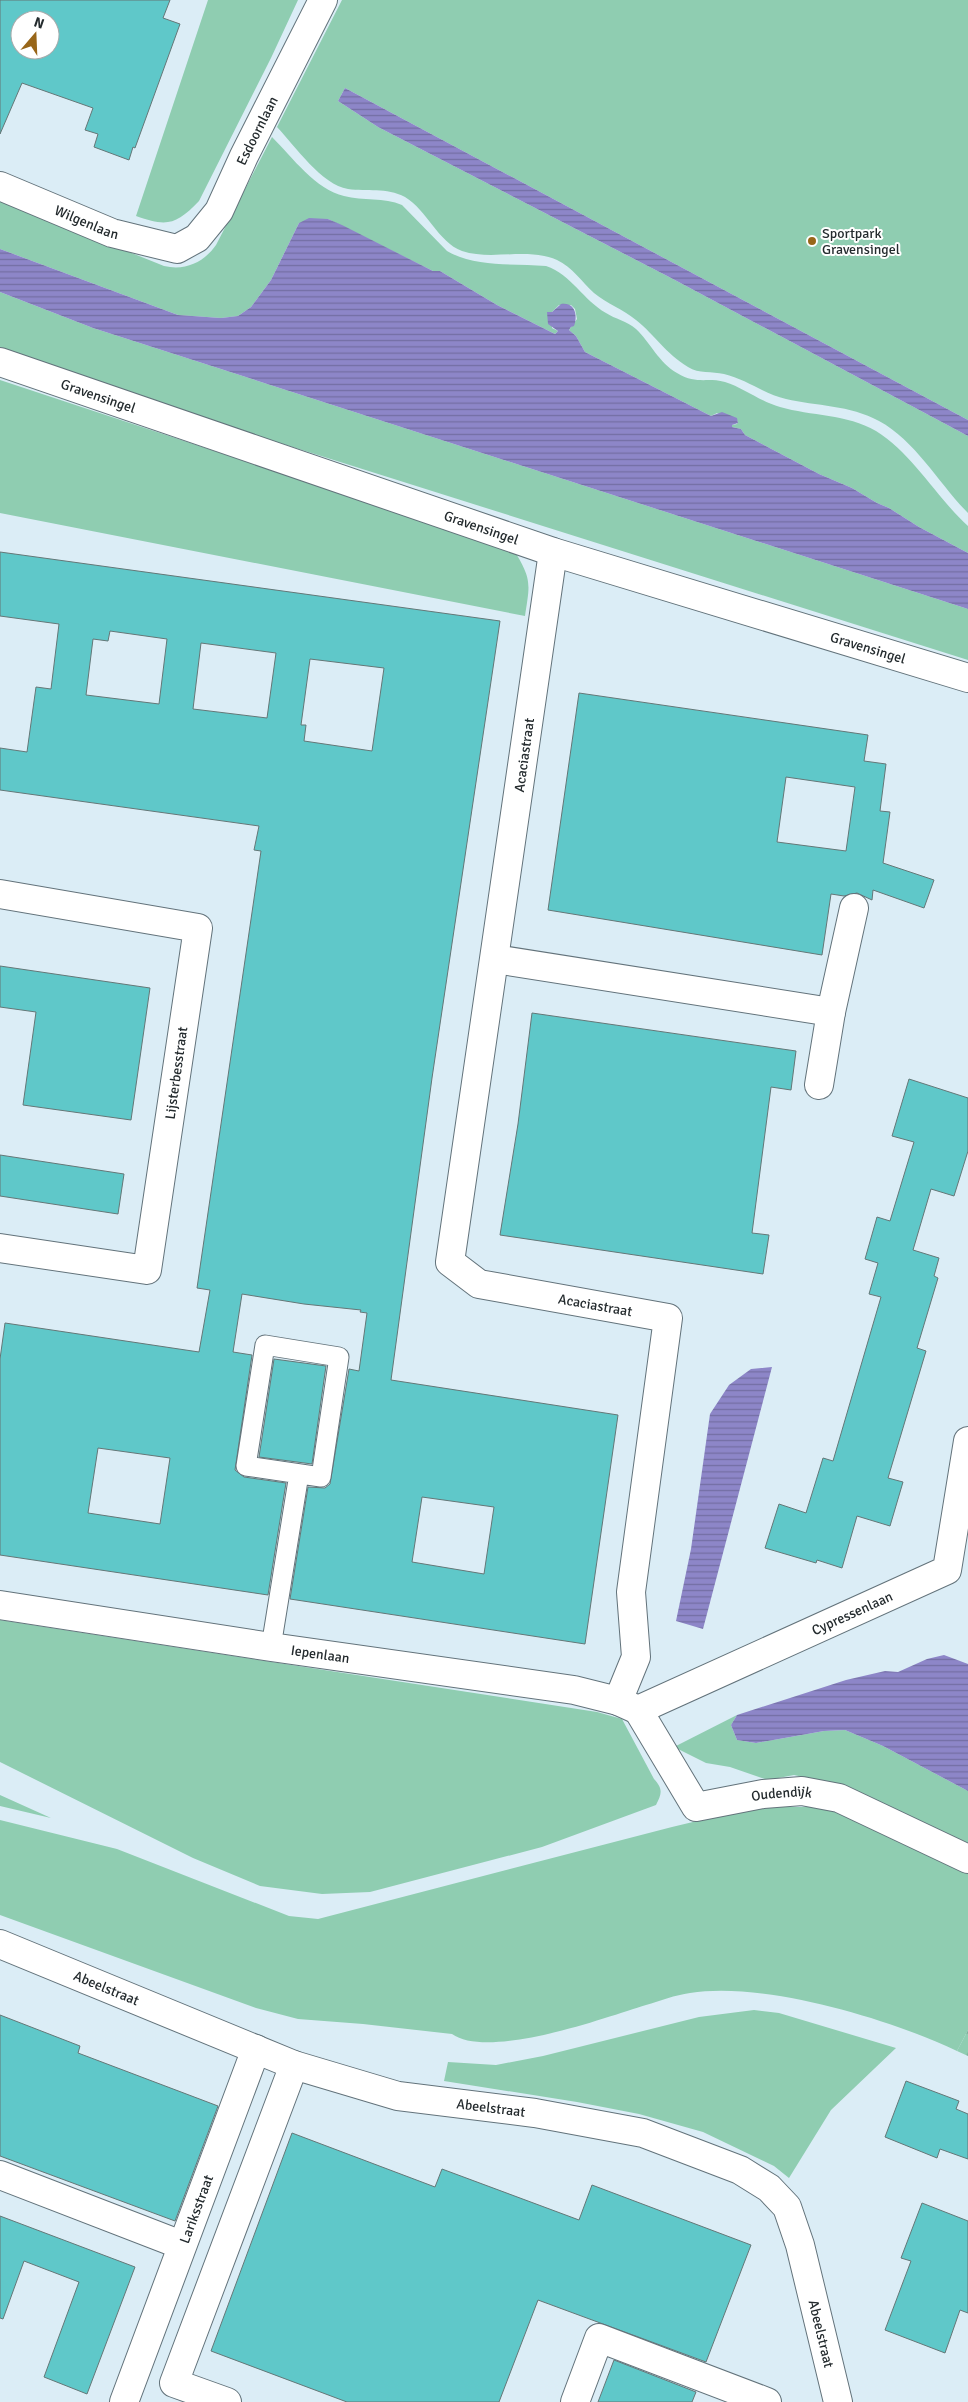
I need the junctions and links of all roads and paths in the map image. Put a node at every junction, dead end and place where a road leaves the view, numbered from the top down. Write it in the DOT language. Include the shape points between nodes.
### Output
graph roads {
  1 [pos="323,0"];
  2 [pos="0,186"];
  3 [pos="177,250"];
  4 [pos="0,362"];
  5 [pos="553,552"];
  6 [pos="968,678"];
  7 [pos="0,894"];
  8 [pos="854,908"];
  9 [pos="495,959"];
  10 [pos="831,1012"];
  11 [pos="819,1085"];
  12 [pos="0,1248"];
  13 [pos="968,1441"];
  14 [pos="300,1474"];
  15 [pos="0,1605"];
  16 [pos="271,1647"];
  17 [pos="628,1705"];
  18 [pos="968,1859"];
  19 [pos="0,1944"];
  20 [pos="256,2049"];
  21 [pos="294,2065"];
  22 [pos="0,2175"];
  23 [pos="178,2244"];
  24 [pos="219,2259"];
  25 [pos="136,2369"];
  26 [pos="174,2383"];
  27 [pos="124,2402"];
  28 [pos="227,2402"];
  29 [pos="575,2402"];
  30 [pos="767,2402"];
  31 [pos="838,2402"];
  1 -- 3 [label="street, Esdoornlaan" via="219,211 196,238"];
  2 -- 3 [label="street, Wilgenlaan" via="112,233"];
  4 -- 5 [label="street, Gravensingel"];
  5 -- 6 [label="street, Gravensingel"];
  5 -- 9 [label="street, Acaciastraat"];
  7 -- 12 [label="street, Lijsterbesstraat" via="198,928 147,1270"];
  8 -- 10 [label="street"];
  9 -- 10 [label="street"];
  9 -- 17 [label="street, Acaciastraat" via="450,1262 479,1284 668,1318 631,1592 636,1657"];
  10 -- 11 [label="street"];
  13 -- 17 [label="street, Cypressenlaan" via="947,1570"];
  14 -- 14 [label="lane" via="246,1466 265,1345 339,1357 321,1477"];
  14 -- 16 [label="lane"];
  15 -- 16 [label="street, Iepenlaan"];
  16 -- 17 [label="street, Iepenlaan" via="574,1690"];
  17 -- 18 [label="street, Oudendijk" via="696,1807 763,1794 802,1791 839,1798"];
  19 -- 20 [label="street, Abeelstraat"];
  20 -- 21 [label="street, Abeelstraat"];
  20 -- 23 [label="street, Lariksstraat"];
  21 -- 24 [label="street"];
  21 -- 31 [label="street, Abeelstraat" via="398,2096 535,2113 643,2133 740,2170 769,2188 787,2207 800,2245"];
  22 -- 23 [label="street"];
  23 -- 24 [label="street"];
  23 -- 25 [label="street, Lariksstraat"];
  24 -- 26 [label="street"];
  25 -- 26 [label="street"];
  25 -- 27 [label="street, Lariksstraat"];
  26 -- 28 [label="street"];
  29 -- 30 [label="street" via="599,2338"];
}
